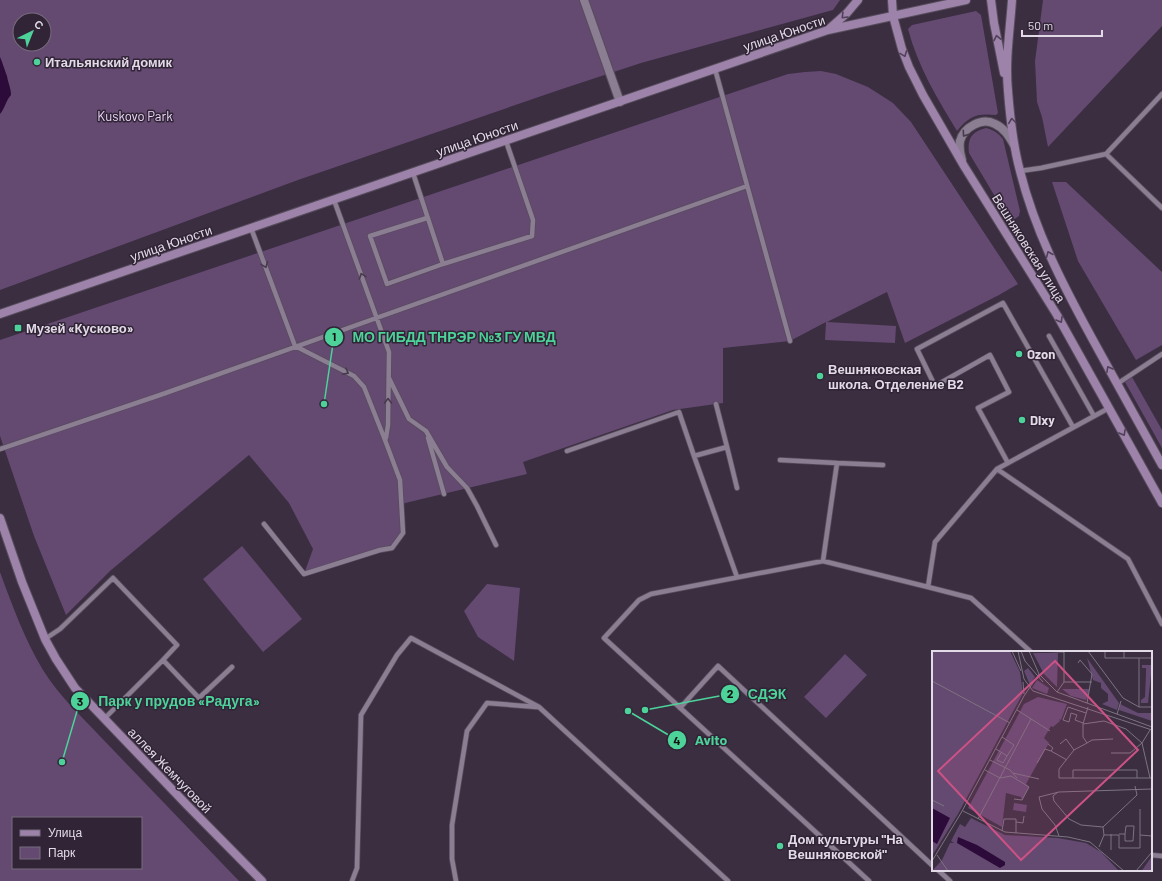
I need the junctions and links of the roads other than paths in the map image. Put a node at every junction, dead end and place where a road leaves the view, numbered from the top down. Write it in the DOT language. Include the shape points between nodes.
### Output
graph roads {
  1 [pos="584,0"];
  2 [pos="858,0"];
  3 [pos="892,0"];
  4 [pos="966,0"];
  5 [pos="991,0"];
  6 [pos="1012,0"];
  7 [pos="893,16"];
  8 [pos="828,30"];
  9 [pos="715,69"];
  10 [pos="1008,90"];
  11 [pos="1162,94"];
  12 [pos="620,102"];
  13 [pos="506,141"];
  14 [pos="1015,147"];
  15 [pos="1106,154"];
  16 [pos="964,166"];
  17 [pos="1020,171"];
  18 [pos="413,173"];
  19 [pos="747,186"];
  20 [pos="334,200"];
  21 [pos="1162,208"];
  22 [pos="427,218"];
  23 [pos="251,228"];
  24 [pos="442,264"];
  25 [pos="0,314"];
  26 [pos="377,318"];
  27 [pos="1049,336"];
  28 [pos="790,341"];
  29 [pos="295,346"];
  30 [pos="1162,354"];
  31 [pos="388,376"];
  32 [pos="1117,384"];
  33 [pos="716,404"];
  34 [pos="1109,408"];
  35 [pos="1094,416"];
  36 [pos="1073,427"];
  37 [pos="426,431"];
  38 [pos="386,440"];
  39 [pos="727,447"];
  40 [pos="0,449"];
  41 [pos="567,451"];
  42 [pos="694,456"];
  43 [pos="780,460"];
  44 [pos="837,462"];
  45 [pos="1008,463"];
  46 [pos="1162,464"];
  47 [pos="884,465"];
  48 [pos="997,469"];
  49 [pos="737,488"];
  50 [pos="444,494"];
  51 [pos="1162,503"];
  52 [pos="0,518"];
  53 [pos="264,524"];
  54 [pos="496,545"];
  55 [pos="823,561"];
  56 [pos="737,577"];
  57 [pos="928,587"];
  58 [pos="1162,624"];
  59 [pos="45,639"];
  60 [pos="1030,651"];
  61 [pos="163,660"];
  62 [pos="232,667"];
  63 [pos="539,707"];
  64 [pos="680,708"];
  65 [pos="104,719"];
  66 [pos="1152,855"];
  67 [pos="1162,856"];
  68 [pos="932,865"];
  69 [pos="939,871"];
  70 [pos="262,881"];
  71 [pos="352,881"];
  72 [pos="456,881"];
  73 [pos="728,881"];
  74 [pos="869,881"];
  75 [pos="950,881"];
  1 -- 12 [label="street"];
  2 -- 8 [label="main road, one-way"];
  3 -- 7 [label="main road, Вешняковская улица"];
  4 -- 7 [label="main road, улица Юности"];
  10 -- 5 [label="main road, one-way"];
  6 -- 10 [label="main road, Вешняковская улица"];
  7 -- 8 [label="main road, улица Юности"];
  7 -- 16 [label="main road, Вешняковская улица, one-way" via="909,67"];
  8 -- 9 [label="main road, улица Юности"];
  9 -- 12 [label="main road, улица Юности"];
  9 -- 19 [label="lane"];
  14 -- 10 [label="main road, Вешняковская улица, one-way"];
  11 -- 15 [label="lane"];
  12 -- 13 [label="main road, улица Юности"];
  13 -- 18 [label="main road, улица Юности"];
  13 -- 24 [label="lane" via="533,220 532,236"];
  14 -- 16 [label="street, one-way" via="1010,136 1002,128 985,121 978,123 970,127 961,140 959,152"];
  14 -- 17 [label="main road, Вешняковская улица"];
  15 -- 17 [label="lane"];
  15 -- 21 [label="lane"];
  16 -- 34 [label="main road, Вешняковская улица, one-way" via="1057,315"];
  32 -- 17 [label="main road, Вешняковская улица, one-way" via="1057,272 1033,213"];
  18 -- 20 [label="main road, улица Юности"];
  18 -- 22 [label="lane"];
  19 -- 26 [label="lane"];
  19 -- 28 [label="lane"];
  20 -- 23 [label="main road, улица Юности"];
  26 -- 20 [label="lane, one-way"];
  22 -- 24 [label="lane"];
  22 -- 24 [label="lane" via="370,236 387,284"];
  23 -- 25 [label="main road, улица Юности"];
  23 -- 29 [label="lane, one-way"];
  26 -- 29 [label="lane"];
  26 -- 31 [label="lane" via="389,352"];
  27 -- 35 [label="lane"];
  29 -- 38 [label="lane, one-way" via="354,376 364,387"];
  29 -- 40 [label="lane"];
  30 -- 32 [label="lane"];
  31 -- 37 [label="lane" via="409,419"];
  38 -- 31 [label="lane, one-way"];
  32 -- 46 [label="main road, Вешняковская улица"];
  33 -- 39 [label="lane"];
  34 -- 35 [label="lane"];
  34 -- 51 [label="main road, Вешняковская улица, one-way"];
  35 -- 36 [label="lane"];
  36 -- 45 [label="lane"];
  36 -- 45 [label="lane" via="1003,303 917,349 935,386 990,355 1009,392 978,408"];
  37 -- 50 [label="lane"];
  37 -- 54 [label="lane" via="447,467 467,488"];
  38 -- 53 [label="lane" via="400,480 403,533 392,548 304,574"];
  39 -- 42 [label="lane"];
  39 -- 49 [label="lane"];
  41 -- 42 [label="lane" via="679,412"];
  42 -- 56 [label="lane"];
  43 -- 44 [label="lane"];
  44 -- 47 [label="lane"];
  44 -- 55 [label="lane"];
  45 -- 48 [label="lane"];
  48 -- 57 [label="lane" via="935,542"];
  48 -- 58 [label="lane" via="1128,559"];
  52 -- 59 [label="main road, аллея Жемчуговой"];
  55 -- 56 [label="lane"];
  55 -- 57 [label="lane"];
  56 -- 64 [label="lane" via="651,594 639,600 604,638"];
  57 -- 60 [label="lane" via="971,598"];
  59 -- 61 [label="lane" via="60,629 114,578 177,645"];
  59 -- 65 [label="main road, аллея Жемчуговой" via="75,688"];
  61 -- 62 [label="lane" via="199,698"];
  61 -- 65 [label="lane"];
  63 -- 71 [label="lane" via="411,638 396,655 361,715 357,868"];
  63 -- 72 [label="lane" via="487,703 467,731 452,825 452,859"];
  63 -- 73 [label="lane"];
  64 -- 68 [label="lane" via="718,666"];
  64 -- 74 [label="lane"];
  65 -- 70 [label="main road, аллея Жемчуговой"];
  66 -- 67 [label="lane"];
  69 -- 75 [label="lane"];
}
